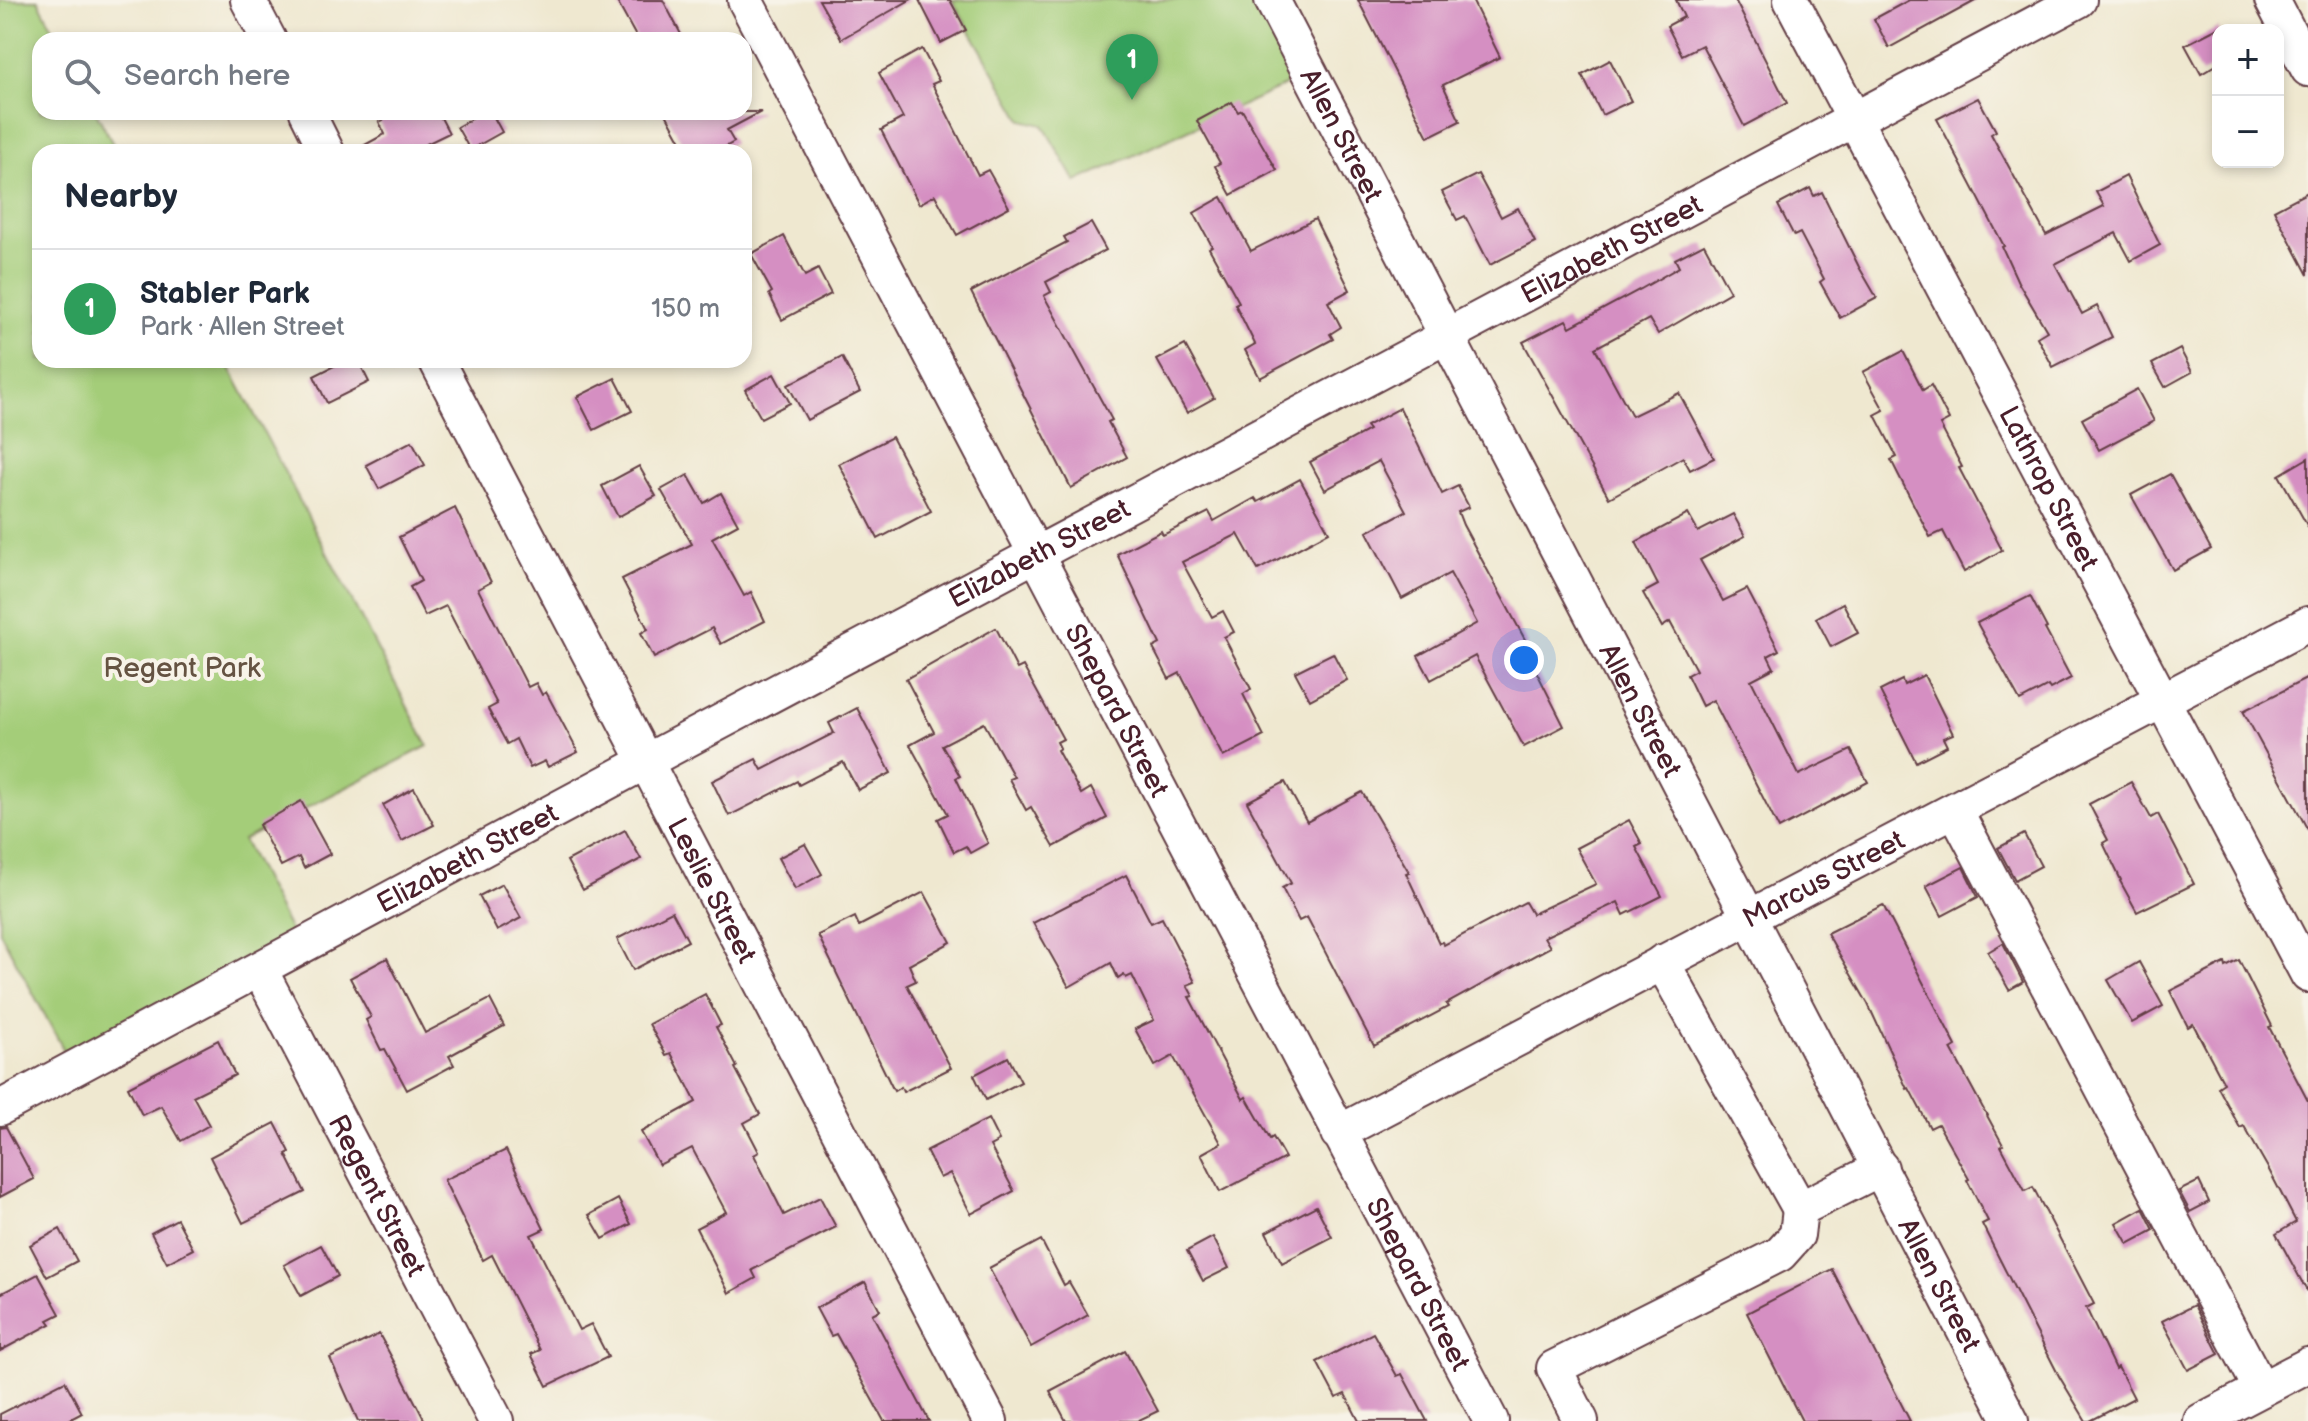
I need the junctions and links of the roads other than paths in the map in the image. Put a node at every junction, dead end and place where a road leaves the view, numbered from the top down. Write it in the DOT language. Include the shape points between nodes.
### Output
graph roads {
  1 [pos="248,0"];
  2 [pos="745,0"];
  3 [pos="1272,0"];
  4 [pos="1791,0"];
  5 [pos="2079,0"];
  6 [pos="2272,0"];
  7 [pos="265,32"];
  8 [pos="2308,69"];
  9 [pos="311,120"];
  10 [pos="1854,120"];
  11 [pos="323,144"];
  12 [pos="1448,337"];
  13 [pos="440,368"];
  14 [pos="1037,555"];
  15 [pos="2308,624"];
  16 [pos="2163,701"];
  17 [pos="645,762"];
  18 [pos="1955,810"];
  19 [pos="1750,917"];
  20 [pos="1662,962"];
  21 [pos="260,970"];
  22 [pos="2308,975"];
  23 [pos="0,1108"];
  24 [pos="1338,1133"];
  25 [pos="1881,1168"];
  26 [pos="1800,1209"];
  27 [pos="2308,1365"];
  28 [pos="2261,1389"];
  29 [pos="496,1421"];
  30 [pos="990,1421"];
  31 [pos="1491,1421"];
  32 [pos="1581,1421"];
  33 [pos="2011,1421"];
  34 [pos="2201,1421"];
  1 -- 7 [label="street"];
  2 -- 14 [label="street, Shepard Street"];
  3 -- 12 [label="street, Allen Street"];
  4 -- 10 [label="street, Lathrop Street"];
  5 -- 10 [label="street, Elizabeth Street"];
  6 -- 8 [label="street"];
  9 -- 11 [label="street"];
  10 -- 12 [label="street, Elizabeth Street"];
  10 -- 16 [label="street, Lathrop Street"];
  12 -- 14 [label="street, Elizabeth Street"];
  12 -- 19 [label="street, Allen Street"];
  13 -- 17 [label="street, Leslie Street"];
  14 -- 17 [label="street, Elizabeth Street"];
  14 -- 24 [label="street, Shepard Street"];
  15 -- 16 [label="street, Marcus Street"];
  16 -- 18 [label="street, Marcus Street"];
  16 -- 22 [label="street, Lathrop Street"];
  17 -- 21 [label="street, Elizabeth Street"];
  17 -- 30 [label="street, Leslie Street"];
  18 -- 19 [label="street, Marcus Street"];
  18 -- 28 [label="street"];
  19 -- 20 [label="street, Marcus Street"];
  19 -- 25 [label="street, Allen Street"];
  20 -- 24 [label="street, Marcus Street"];
  20 -- 26 [label="street"];
  21 -- 23 [label="street, Elizabeth Street"];
  21 -- 29 [label="street, Regent Street"];
  24 -- 31 [label="street, Shepard Street"];
  25 -- 26 [label="street"];
  25 -- 33 [label="street, Allen Street"];
  26 -- 32 [label="street" via="1797,1235 1780,1254 1554,1368"];
  27 -- 28 [label="street"];
  28 -- 34 [label="street"];
}
